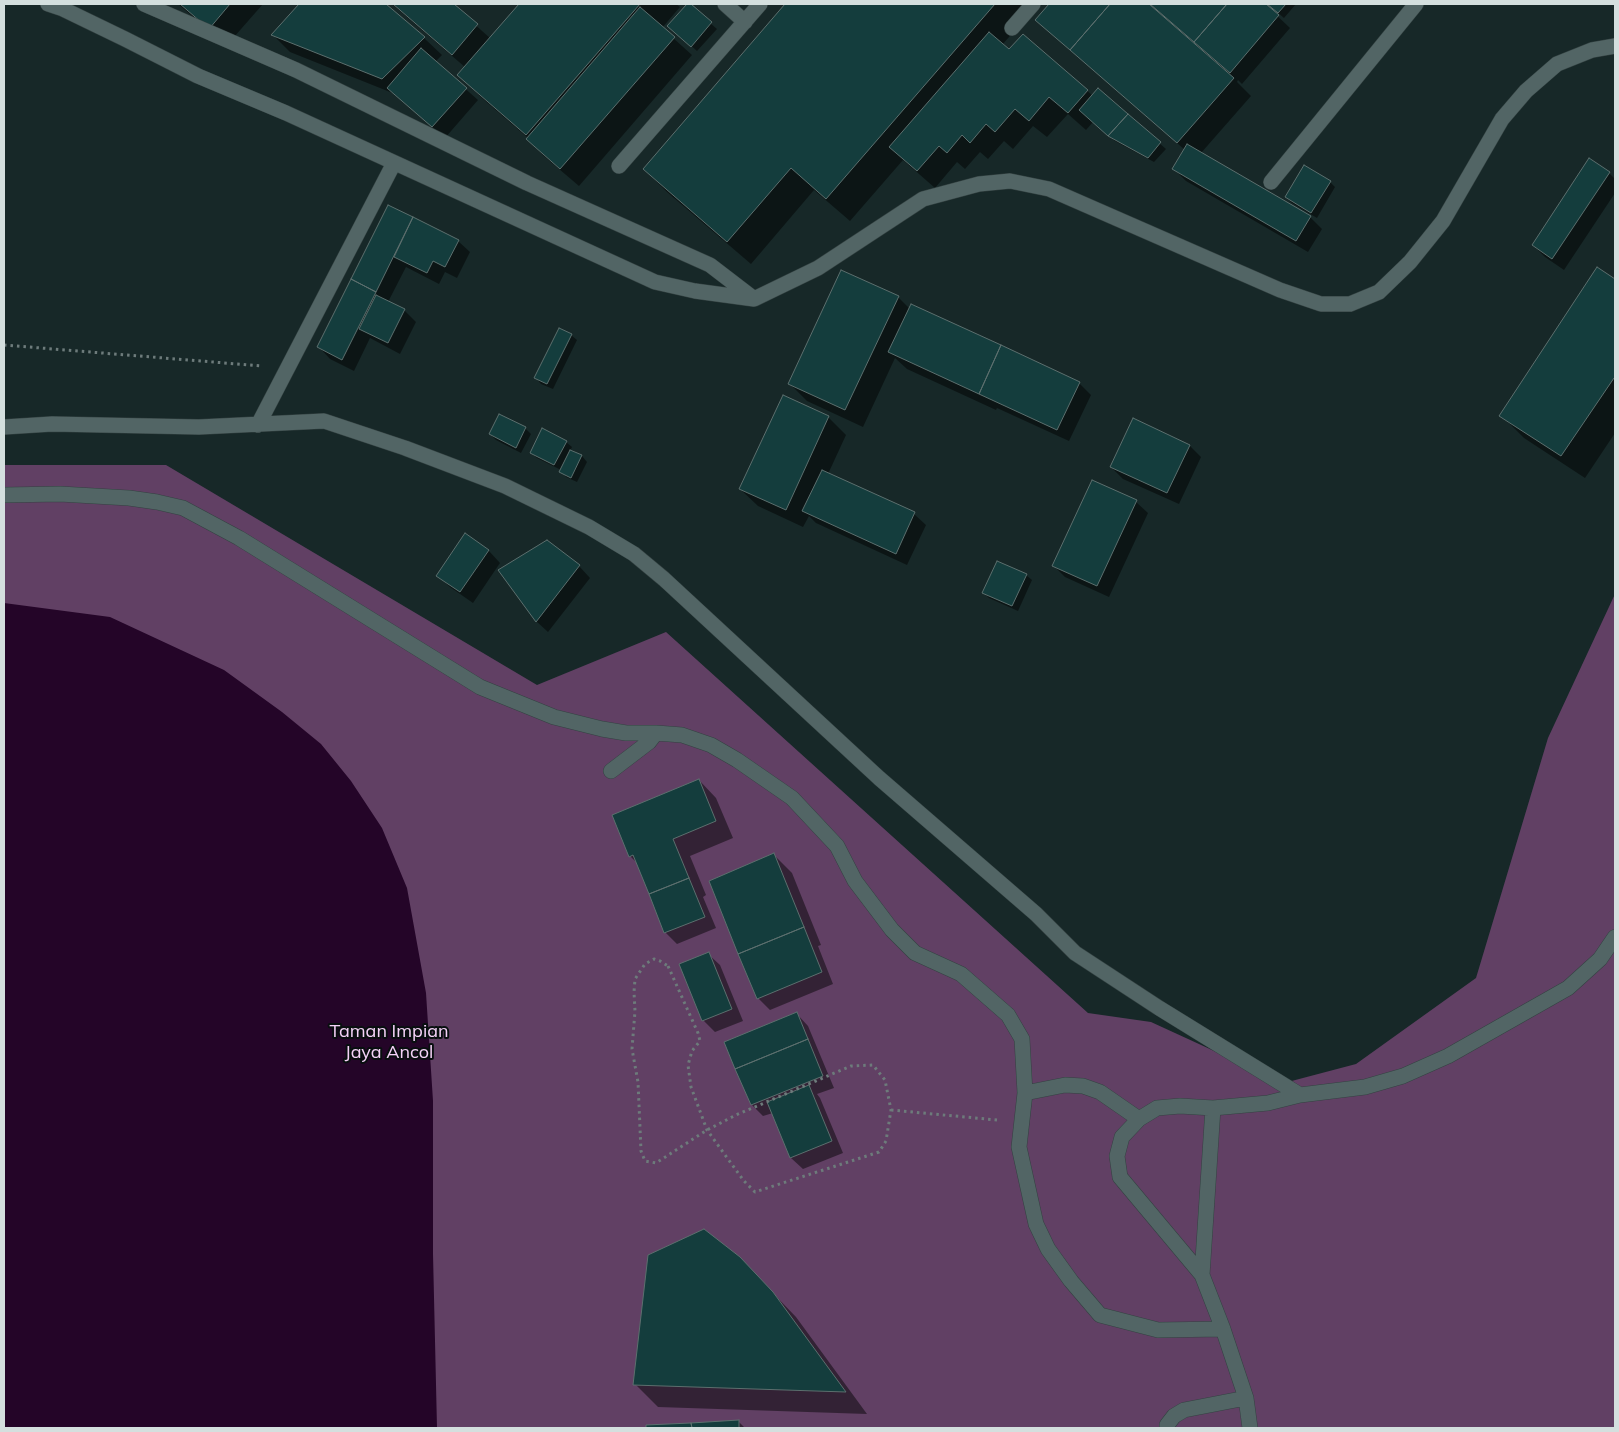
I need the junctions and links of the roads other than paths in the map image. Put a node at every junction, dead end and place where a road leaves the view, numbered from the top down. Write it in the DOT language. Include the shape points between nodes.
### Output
graph roads {
  1 [pos="48,4"];
  2 [pos="144,4"];
  3 [pos="725,4"];
  4 [pos="760,4"];
  5 [pos="1033,4"];
  6 [pos="1413,5"];
  7 [pos="745,22"];
  8 [pos="1012,28"];
  9 [pos="1615,46"];
  10 [pos="394,162"];
  11 [pos="619,166"];
  12 [pos="1272,182"];
  13 [pos="754,299"];
  14 [pos="258,425"];
  15 [pos="4,427"];
  16 [pos="4,495"];
  17 [pos="656,733"];
  18 [pos="611,771"];
  19 [pos="1615,937"];
  20 [pos="1024,1093"];
  21 [pos="1300,1096"];
  22 [pos="1213,1108"];
  23 [pos="1139,1119"];
  24 [pos="1202,1274"];
  25 [pos="1223,1329"];
  26 [pos="1246,1398"];
  27 [pos="1167,1428"];
  28 [pos="1250,1428"];
  1 -- 10 [label="lane" via="198,76"];
  2 -- 13 [label="lane" via="296,70 528,183 710,265"];
  3 -- 7 [label="lane"];
  4 -- 7 [label="lane"];
  5 -- 8 [label="lane"];
  6 -- 12 [label="lane"];
  7 -- 11 [label="lane"];
  9 -- 13 [label="lane" via="1592,50 1557,64 1526,91 1502,119 1443,221 1410,262 1379,292 1350,304 1321,304 1280,290 1048,189 1010,181 979,184 923,199 818,268"];
  10 -- 13 [label="lane" via="655,282"];
  10 -- 14 [label="lane"];
  14 -- 15 [label="lane" via="52,424"];
  14 -- 21 [label="lane" via="324,421 405,448 505,486 589,527 634,554 879,778 1036,914 1075,953"];
  16 -- 17 [label="lane" via="129,498 183,508 240,538 480,687 554,717 626,733"];
  17 -- 18 [label="lane"];
  17 -- 20 [label="lane" via="682,735 711,745 792,798 837,846 855,881 892,930 915,953 962,974 1008,1015 1022,1039"];
  19 -- 21 [label="lane" via="1600,959 1568,988 1448,1056 1403,1076 1365,1087"];
  20 -- 23 [label="lane" via="1065,1085 1083,1086 1100,1092"];
  20 -- 25 [label="lane" via="1019,1147 1036,1224 1048,1249 1071,1281 1100,1315 1158,1330"];
  21 -- 22 [label="lane" via="1268,1103"];
  22 -- 23 [label="lane" via="1157,1108"];
  22 -- 24 [label="lane"];
  23 -- 24 [label="lane" via="1122,1138 1117,1156 1120,1177"];
  24 -- 25 [label="lane"];
  25 -- 26 [label="lane"];
  26 -- 27 [label="lane" via="1184,1410 1174,1416"];
  26 -- 28 [label="lane"];
}
